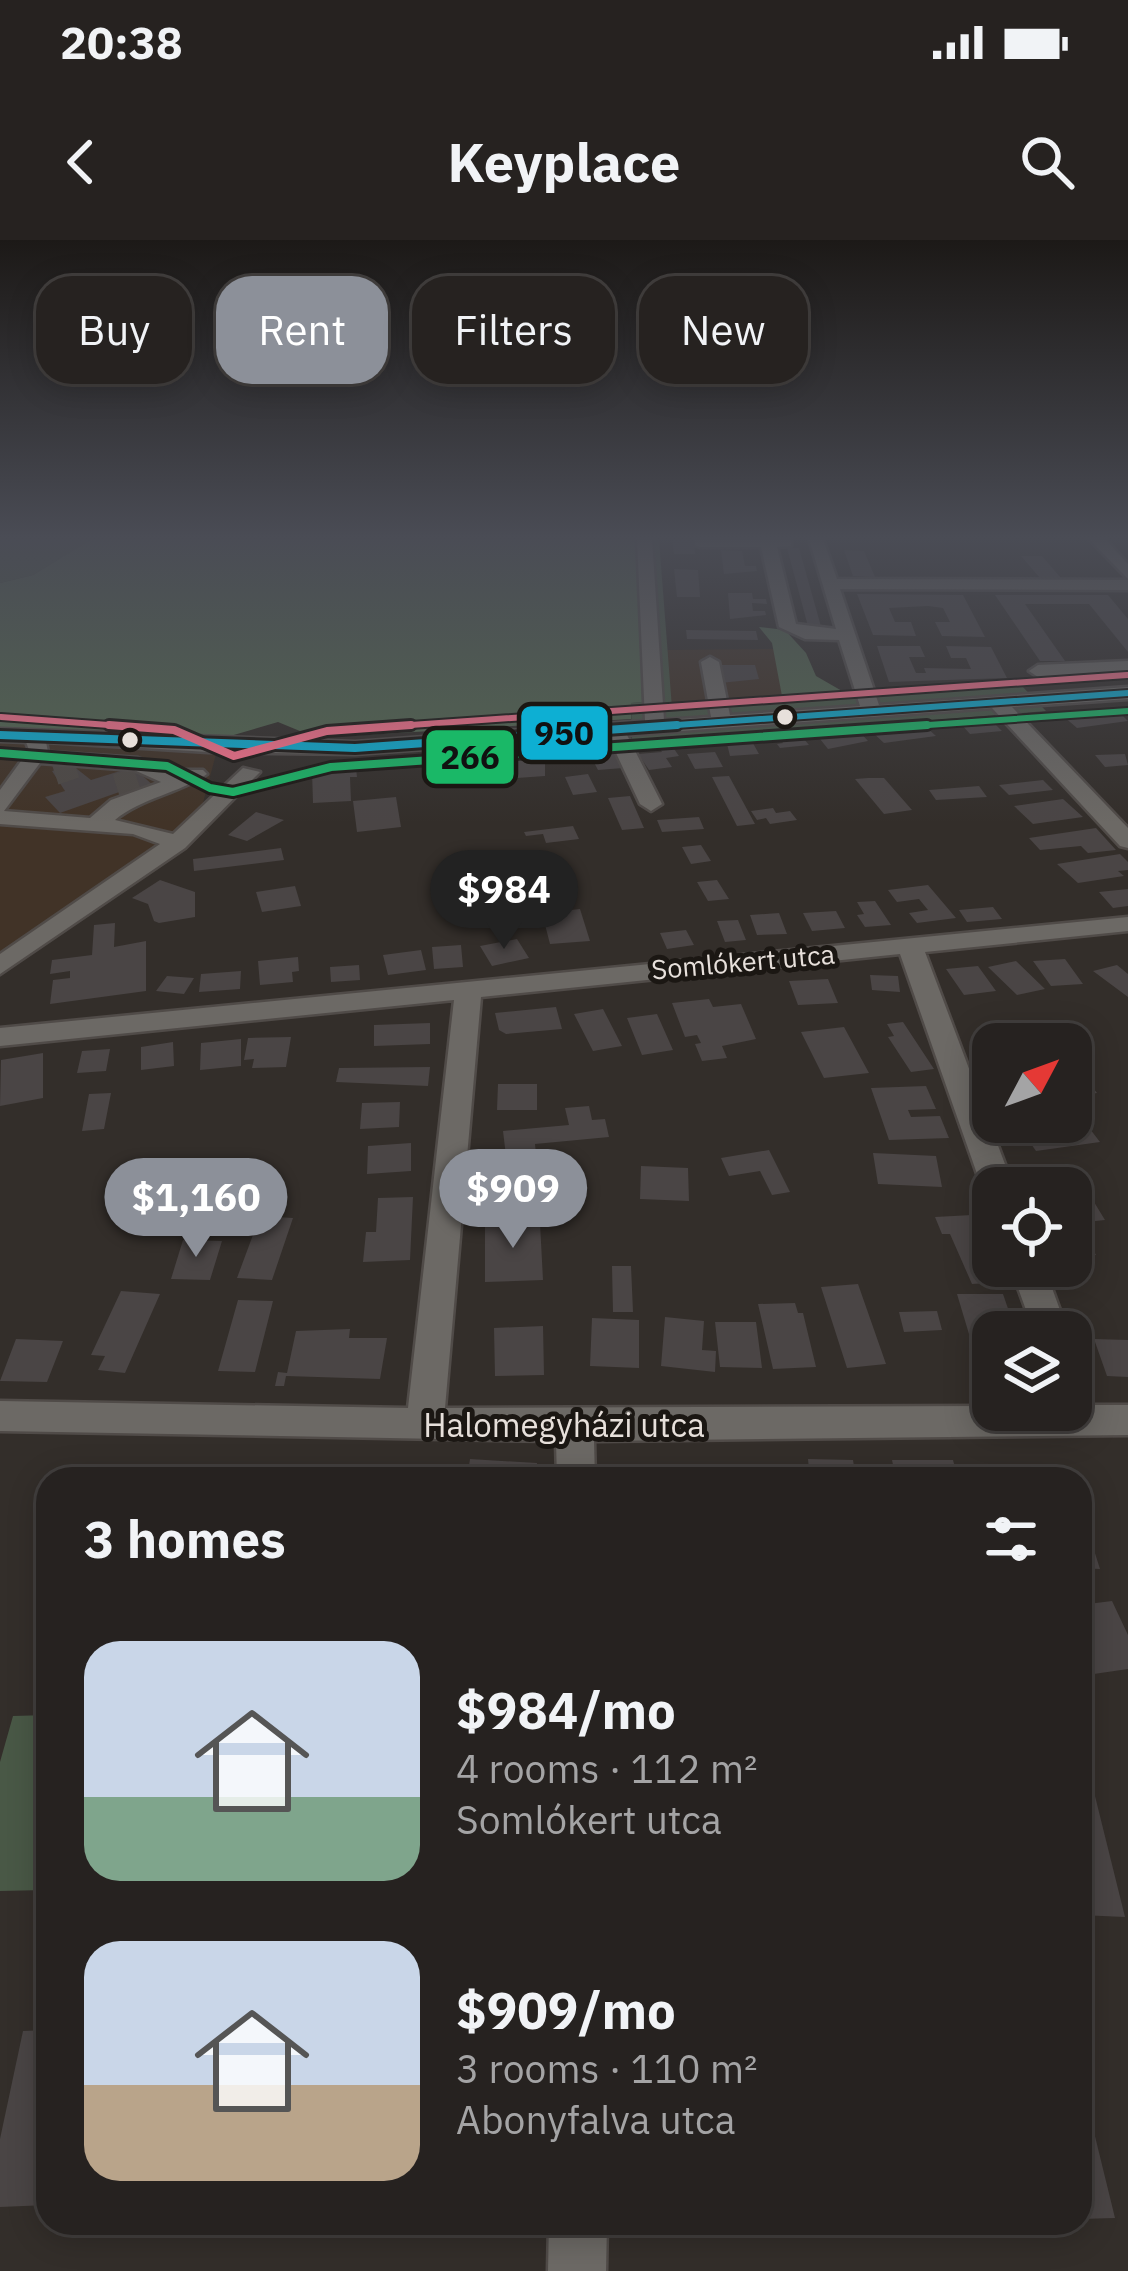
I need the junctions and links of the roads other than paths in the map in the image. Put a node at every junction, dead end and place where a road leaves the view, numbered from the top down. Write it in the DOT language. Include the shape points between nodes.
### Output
graph roads {
  1 [pos="650,634"];
  2 [pos="805,634"];
  3 [pos="847,635"];
  4 [pos="710,662"];
  5 [pos="1120,667"];
  6 [pos="1128,683"];
  7 [pos="1128,693"];
  8 [pos="1057,698"];
  9 [pos="997,703"];
  10 [pos="871,711"];
  11 [pos="722,722"];
  12 [pos="655,728"];
  13 [pos="615,730"];
  14 [pos="356,748"];
  15 [pos="253,757"];
  16 [pos="65,761"];
  17 [pos="207,768"];
  18 [pos="651,804"];
  19 [pos="0,805"];
  20 [pos="218,808"];
  21 [pos="0,817"];
  22 [pos="38,820"];
  23 [pos="97,824"];
  24 [pos="1128,841"];
  25 [pos="177,843"];
  26 [pos="1128,924"];
  27 [pos="910,946"];
  28 [pos="0,966"];
  29 [pos="469,987"];
  30 [pos="0,1037"];
  31 [pos="990,1167"];
  32 [pos="972,1409"];
  33 [pos="1092,1409"];
  34 [pos="0,1416"];
  35 [pos="1128,1420"];
  36 [pos="425,1425"];
  37 [pos="574,1426"];
  38 [pos="576,1467"];
  39 [pos="578,2235"];
  40 [pos="577,2271"];
  1 -- 12 [label="street"];
  2 -- 3 [label="street"];
  3 -- 10 [label="street"];
  4 -- 11 [label="street"];
  5 -- 6 [label="street"];
  5 -- 8 [label="street" via="1034,666"];
  7 -- 8 [label="street"];
  8 -- 9 [label="street"];
  9 -- 10 [label="street"];
  9 -- 24 [label="street"];
  10 -- 11 [label="street"];
  11 -- 12 [label="street"];
  12 -- 13 [label="street"];
  13 -- 14 [label="street"];
  13 -- 18 [label="street"];
  14 -- 15 [label="street"];
  14 -- 20 [label="street" via="285,770"];
  15 -- 16 [label="street" via="0,735"];
  15 -- 17 [label="street"];
  15 -- 20 [label="street"];
  16 -- 17 [label="street" via="138,764 148,774"];
  16 -- 17 [label="street" via="160,747"];
  16 -- 19 [label="street" via="19,781"];
  16 -- 22 [label="street" via="30,796"];
  17 -- 20 [label="street"];
  17 -- 23 [label="street" via="128,796"];
  20 -- 25 [label="street"];
  21 -- 22 [label="street"];
  22 -- 23 [label="street"];
  23 -- 25 [label="street"];
  25 -- 28 [label="street"];
  26 -- 27 [label="street, Somlókert utca"];
  27 -- 29 [label="street, Somlókert utca"];
  27 -- 31 [label="street"];
  29 -- 30 [label="street, Somlókert utca"];
  29 -- 36 [label="street"];
  32 -- 37 [label="street, Halomegyházi utca"];
  33 -- 35 [label="street, Halomegyházi utca"];
  34 -- 36 [label="street, Halomegyházi utca"];
  36 -- 37 [label="street, Halomegyházi utca"];
  37 -- 38 [label="street"];
  39 -- 40 [label="street"];
}
